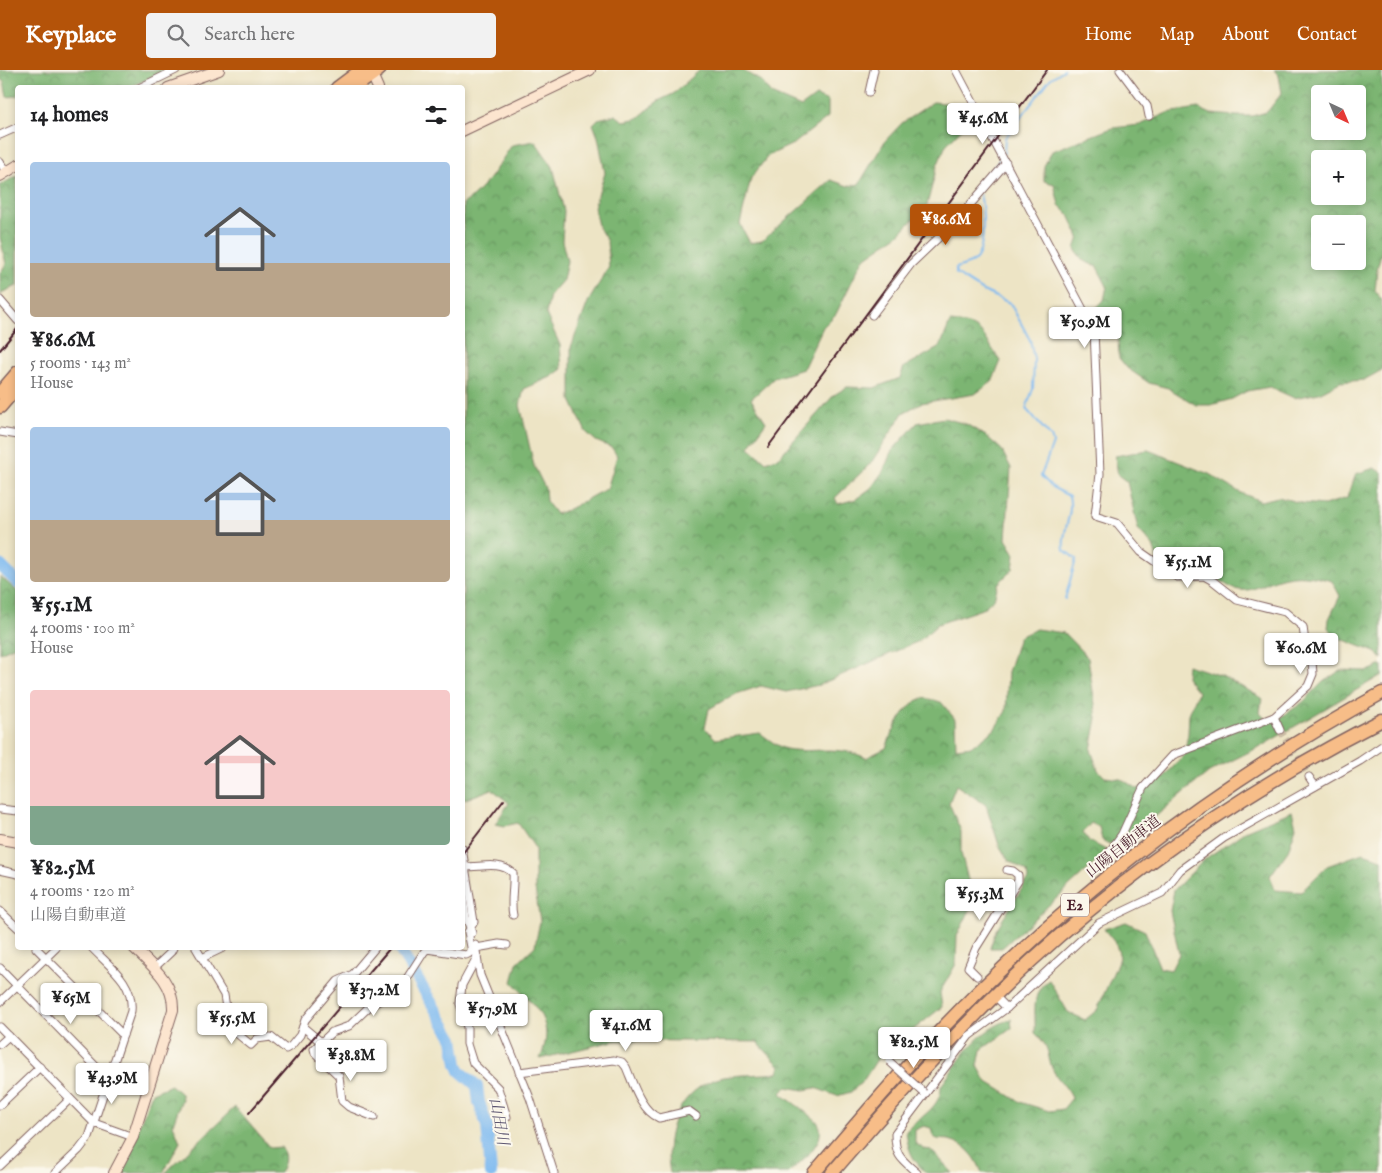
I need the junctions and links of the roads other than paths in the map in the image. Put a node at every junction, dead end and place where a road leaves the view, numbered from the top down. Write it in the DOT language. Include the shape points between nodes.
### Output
graph roads {
  1 [pos="176,70"];
  2 [pos="219,70"];
  3 [pos="590,70"];
  4 [pos="874,70"];
  5 [pos="956,70"];
  6 [pos="1120,70"];
  7 [pos="371,71"];
  8 [pos="145,85"];
  9 [pos="176,85"];
  10 [pos="343,85"];
  11 [pos="357,85"];
  12 [pos="377,85"];
  13 [pos="869,92"];
  14 [pos="1150,116"];
  15 [pos="15,128"];
  16 [pos="465,130"];
  17 [pos="0,135"];
  18 [pos="0,162"];
  19 [pos="1006,163"];
  20 [pos="15,167"];
  21 [pos="3,174"];
  22 [pos="0,300"];
  23 [pos="872,315"];
  24 [pos="15,318"];
  25 [pos="15,376"];
  26 [pos="15,390"];
  27 [pos="0,393"];
  28 [pos="0,407"];
  29 [pos="0,432"];
  30 [pos="15,434"];
  31 [pos="1382,693"];
  32 [pos="1274,717"];
  33 [pos="1382,720"];
  34 [pos="1280,730"];
  35 [pos="1382,746"];
  36 [pos="1309,777"];
  37 [pos="1315,786"];
  38 [pos="0,809"];
  39 [pos="15,812"];
  40 [pos="0,839"];
  41 [pos="15,842"];
  42 [pos="1105,858"];
  43 [pos="465,867"];
  44 [pos="0,870"];
  45 [pos="1007,870"];
  46 [pos="15,873"];
  47 [pos="465,905"];
  48 [pos="0,911"];
  49 [pos="513,915"];
  50 [pos="15,925"];
  51 [pos="471,930"];
  52 [pos="507,945"];
  53 [pos="476,948"];
  54 [pos="38,950"];
  55 [pos="54,950"];
  56 [pos="94,950"];
  57 [pos="136,950"];
  58 [pos="172,950"];
  59 [pos="197,950"];
  60 [pos="219,950"];
  61 [pos="373,950"];
  62 [pos="426,950"];
  63 [pos="436,950"];
  64 [pos="477,956"];
  65 [pos="46,957"];
  66 [pos="202,958"];
  67 [pos="0,968"];
  68 [pos="154,968"];
  69 [pos="977,976"];
  70 [pos="17,985"];
  71 [pos="999,1000"];
  72 [pos="0,1002"];
  73 [pos="1007,1008"];
  74 [pos="0,1026"];
  75 [pos="303,1027"];
  76 [pos="124,1035"];
  77 [pos="9,1036"];
  78 [pos="321,1042"];
  79 [pos="0,1044"];
  80 [pos="889,1061"];
  81 [pos="40,1067"];
  82 [pos="519,1072"];
  83 [pos="109,1080"];
  84 [pos="925,1094"];
  85 [pos="70,1099"];
  86 [pos="0,1105"];
  87 [pos="374,1116"];
  88 [pos="696,1116"];
  89 [pos="507,1117"];
  90 [pos="94,1123"];
  91 [pos="133,1137"];
  92 [pos="0,1166"];
  93 [pos="55,1173"];
  94 [pos="114,1173"];
  95 [pos="554,1173"];
  96 [pos="814,1173"];
  97 [pos="832,1173"];
  98 [pos="917,1173"];
  1 -- 8 [label="street"];
  2 -- 9 [label="street"];
  3 -- 16 [label="street"];
  4 -- 13 [label="street"];
  5 -- 19 [label="street"];
  6 -- 14 [label="street" via="1147,106"];
  7 -- 10 [label="highway"];
  7 -- 11 [label="highway"];
  7 -- 12 [label="street"];
  15 -- 17 [label="street"];
  18 -- 21 [label="street"];
  19 -- 23 [label="street" via="957,220 911,264"];
  19 -- 32 [label="street" via="1094,330 1100,474 1095,516 1117,523 1141,552 1177,577 1204,576 1237,600 1285,612 1300,623 1313,674 1308,686"];
  20 -- 21 [label="street"];
  22 -- 24 [label="street"];
  25 -- 27 [label="highway"];
  26 -- 28 [label="highway"];
  29 -- 30 [label="street"];
  31 -- 96 [label="highway, 山陽自動車道 / E2" via="1310,734 1211,799 1069,910 946,1025"];
  32 -- 34 [label="street"];
  32 -- 42 [label="street" via="1173,756 1143,788 1122,834"];
  33 -- 97 [label="highway, 山陽自動車道 / E2" via="1221,814 1078,921 989,1002"];
  35 -- 37 [label="street"];
  36 -- 37 [label="street"];
  37 -- 73 [label="street" via="1224,838 1180,870 1162,894 1100,923"];
  38 -- 39 [label="street"];
  40 -- 41 [label="street"];
  43 -- 49 [label="street" via="498,865 513,873 514,893 510,905"];
  43 -- 51 [label="street" via="474,922"];
  44 -- 46 [label="street"];
  45 -- 69 [label="street" via="1014,871 1018,881 976,948 968,967"];
  47 -- 51 [label="street"];
  48 -- 50 [label="street"];
  51 -- 53 [label="street"];
  51 -- 63 [label="street" via="468,932 470,954"];
  52 -- 53 [label="street"];
  53 -- 64 [label="street"];
  54 -- 65 [label="street"];
  55 -- 65 [label="street"];
  56 -- 76 [label="street" via="130,990 133,999"];
  57 -- 68 [label="street"];
  58 -- 68 [label="street"];
  59 -- 66 [label="street"];
  60 -- 66 [label="street"];
  61 -- 75 [label="street" via="354,974 338,981 305,1020"];
  62 -- 78 [label="street" via="395,992 371,1005 348,1026 332,1032"];
  64 -- 82 [label="street" via="490,1004"];
  64 -- 89 [label="street" via="459,997 467,1026 467,1044 477,1068 498,1088"];
  65 -- 70 [label="street"];
  65 -- 76 [label="street"];
  66 -- 75 [label="street" via="224,995 229,1027 248,1043 251,1045 257,1039 271,1037 286,1048 300,1035"];
  67 -- 70 [label="street"];
  68 -- 91 [label="street" via="171,989 173,1010"];
  70 -- 72 [label="street"];
  70 -- 83 [label="street"];
  71 -- 73 [label="street"];
  73 -- 84 [label="street" via="969,1036"];
  74 -- 77 [label="street"];
  75 -- 78 [label="street"];
  76 -- 83 [label="street"];
  77 -- 79 [label="street"];
  77 -- 81 [label="street"];
  78 -- 87 [label="street" via="315,1052 339,1076 342,1102"];
  80 -- 84 [label="street, bridge"];
  81 -- 85 [label="street"];
  81 -- 86 [label="street"];
  82 -- 88 [label="street" via="614,1060 626,1066 644,1104 655,1117 689,1112"];
  82 -- 95 [label="street"];
  83 -- 90 [label="street"];
  84 -- 98 [label="street" via="895,1134 895,1148 902,1162"];
  85 -- 90 [label="street"];
  85 -- 92 [label="street"];
  90 -- 91 [label="street"];
  90 -- 93 [label="street" via="79,1150"];
  91 -- 94 [label="street"];
}
